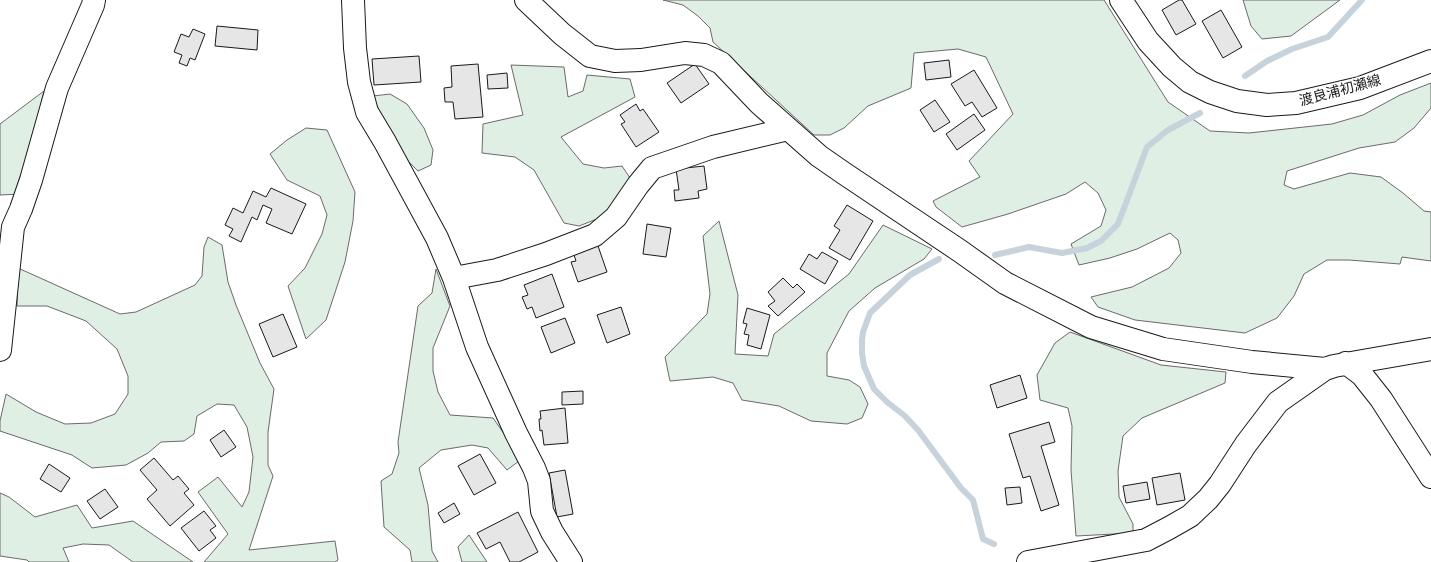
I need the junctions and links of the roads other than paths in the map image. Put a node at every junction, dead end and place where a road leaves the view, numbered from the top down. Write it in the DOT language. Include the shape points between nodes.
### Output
graph roads {
  1 [pos="94,0"];
  2 [pos="353,0"];
  3 [pos="526,0"];
  4 [pos="1121,0"];
  5 [pos="1431,61"];
  6 [pos="788,128"];
  7 [pos="454,278"];
  8 [pos="1431,349"];
  9 [pos="0,350"];
  10 [pos="1346,363"];
  11 [pos="1325,369"];
  12 [pos="1431,477"];
  13 [pos="571,562"];
  14 [pos="1028,562"];
  1 -- 9 [label="street" via="57,88 31,180 13,226"];
  2 -- 7 [label="street" via="359,82 367,112 428,219"];
  3 -- 6 [label="street" via="590,56 622,61 685,53 704,55 721,62 759,103"];
  4 -- 5 [label="street, 渡良浦初瀬線" via="1148,41 1172,67 1190,82 1236,101 1268,105 1296,103 1360,88"];
  6 -- 7 [label="street" via="713,147 652,168 616,217 595,235 498,270"];
  6 -- 11 [label="street" via="819,156 999,279 1091,327 1163,349"];
  7 -- 13 [label="street" via="477,347 539,481 542,511"];
  8 -- 10 [label="street"];
  10 -- 11 [label="street"];
  10 -- 12 [label="street" via="1362,375 1381,398"];
  11 -- 14 [label="street" via="1278,402 1220,484 1190,516 1146,540"];
}
